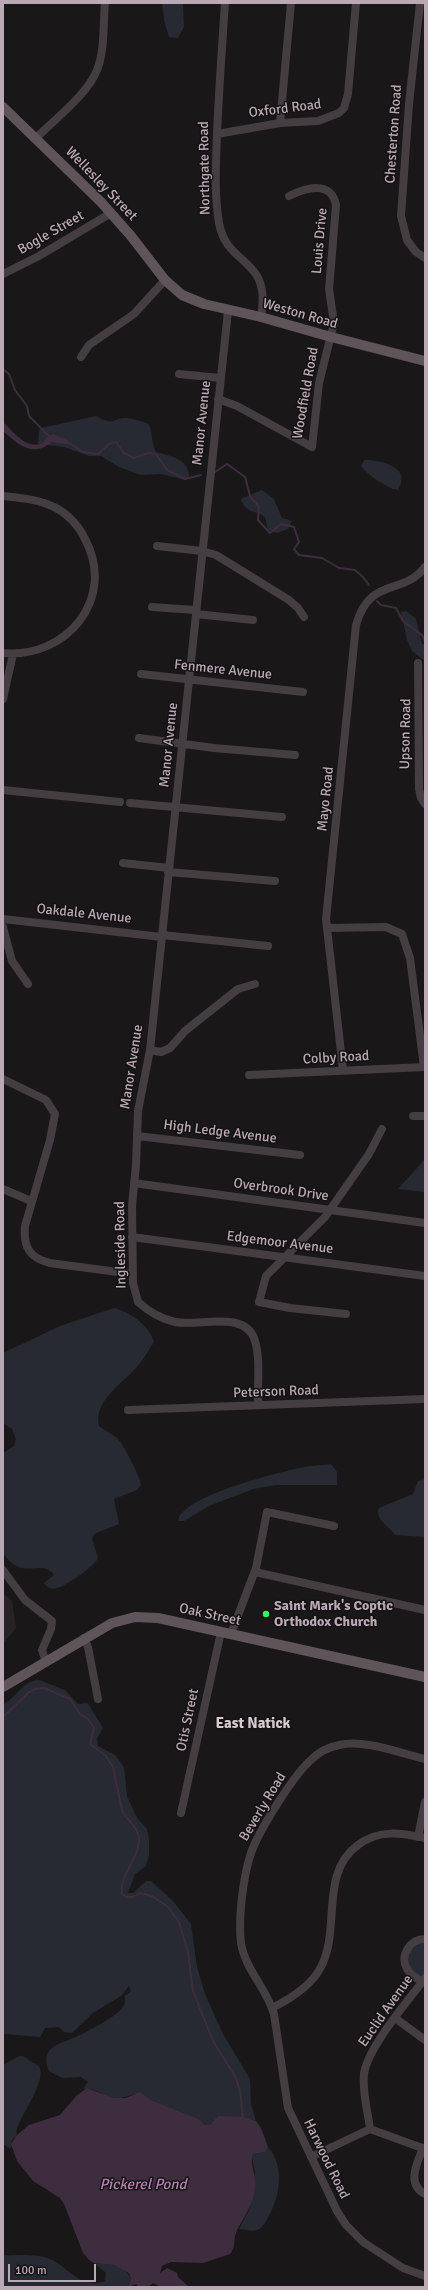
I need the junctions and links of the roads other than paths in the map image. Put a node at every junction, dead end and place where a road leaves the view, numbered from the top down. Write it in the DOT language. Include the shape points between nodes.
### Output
graph roads {
  1 [pos="105,3"];
  2 [pos="225,3"];
  3 [pos="291,3"];
  4 [pos="356,3"];
  5 [pos="420,3"];
  6 [pos="3,107"];
  7 [pos="280,123"];
  8 [pos="217,134"];
  9 [pos="36,138"];
  10 [pos="289,196"];
  11 [pos="111,213"];
  12 [pos="425,258"];
  13 [pos="3,274"];
  14 [pos="168,284"];
  15 [pos="228,311"];
  16 [pos="261,316"];
  17 [pos="331,337"];
  18 [pos="80,357"];
  19 [pos="425,361"];
  20 [pos="179,374"];
  21 [pos="220,378"];
  22 [pos="218,399"];
  23 [pos="3,496"];
  24 [pos="157,546"];
  25 [pos="202,551"];
  26 [pos="425,567"];
  27 [pos="152,607"];
  28 [pos="196,612"];
  29 [pos="304,617"];
  30 [pos="253,620"];
  31 [pos="3,653"];
  32 [pos="13,654"];
  33 [pos="418,663"];
  34 [pos="141,674"];
  35 [pos="189,679"];
  36 [pos="303,692"];
  37 [pos="3,699"];
  38 [pos="139,738"];
  39 [pos="182,743"];
  40 [pos="295,755"];
  41 [pos="3,790"];
  42 [pos="120,802"];
  43 [pos="130,803"];
  44 [pos="425,804"];
  45 [pos="175,808"];
  46 [pos="282,817"];
  47 [pos="123,863"];
  48 [pos="169,870"];
  49 [pos="275,881"];
  50 [pos="3,919"];
  51 [pos="3,927"];
  52 [pos="327,928"];
  53 [pos="162,936"];
  54 [pos="268,946"];
  55 [pos="28,984"];
  56 [pos="255,984"];
  57 [pos="150,1050"];
  58 [pos="425,1067"];
  59 [pos="343,1070"];
  60 [pos="249,1075"];
  61 [pos="3,1079"];
  62 [pos="413,1116"];
  63 [pos="425,1116"];
  64 [pos="382,1130"];
  65 [pos="137,1136"];
  66 [pos="300,1155"];
  67 [pos="134,1183"];
  68 [pos="3,1188"];
  69 [pos="31,1201"];
  70 [pos="330,1210"];
  71 [pos="425,1223"];
  72 [pos="132,1237"];
  73 [pos="285,1256"];
  74 [pos="133,1274"];
  75 [pos="425,1276"];
  76 [pos="346,1314"];
  77 [pos="425,1399"];
  78 [pos="258,1406"];
  79 [pos="128,1410"];
  80 [pos="334,1526"];
  81 [pos="3,1570"];
  82 [pos="254,1572"];
  83 [pos="425,1610"];
  84 [pos="221,1632"];
  85 [pos="231,1634"];
  86 [pos="84,1638"];
  87 [pos="46,1662"];
  88 [pos="425,1677"];
  89 [pos="3,1687"];
  90 [pos="98,1699"];
  91 [pos="425,1759"];
  92 [pos="425,1802"];
  93 [pos="181,1813"];
  94 [pos="421,1837"];
  95 [pos="425,1939"];
  96 [pos="423,1980"];
  97 [pos="272,2008"];
  98 [pos="395,2018"];
  99 [pos="425,2040"];
  100 [pos="370,2129"];
  101 [pos="424,2148"];
  102 [pos="310,2157"];
  103 [pos="425,2194"];
  104 [pos="425,2276"];
  1 -- 9 [label="street" via="97,71 80,94"];
  2 -- 8 [label="street, Northgate Road"];
  3 -- 7 [label="street"];
  4 -- 7 [label="street, Oxford Road" via="348,94 344,108 338,114 318,120"];
  5 -- 12 [label="street, Chesterton Road" via="401,216 407,240 416,252"];
  6 -- 9 [label="main road, Wellesley Street"];
  7 -- 8 [label="street, Oxford Road"];
  8 -- 16 [label="street, Northgate Road" via="215,197 219,225 224,240 259,277 263,288"];
  9 -- 11 [label="main road, Wellesley Street"];
  10 -- 17 [label="street, Louis Drive" via="306,188 317,187 330,192 335,200 329,289 334,316"];
  11 -- 13 [label="street, Bogle Street" via="39,256"];
  11 -- 14 [label="main road, Wellesley Street"];
  14 -- 15 [label="main road, Weston Road" via="188,299"];
  14 -- 18 [label="street" via="134,314 89,345"];
  15 -- 16 [label="main road, Weston Road"];
  15 -- 21 [label="street, Manor Avenue"];
  16 -- 17 [label="main road, Weston Road"];
  17 -- 19 [label="main road, Weston Road"];
  17 -- 22 [label="street, Woodfield Road" via="319,383 312,447 237,406"];
  20 -- 21 [label="street"];
  21 -- 22 [label="street, Manor Avenue"];
  22 -- 25 [label="street, Manor Avenue"];
  23 -- 32 [label="street" via="39,501 55,507 67,516 81,530 95,566 95,586 91,601 79,622 62,638 46,648"];
  24 -- 25 [label="street"];
  25 -- 28 [label="street, Manor Avenue"];
  25 -- 29 [label="street" via="216,555 261,581 295,604"];
  26 -- 52 [label="street, Mayo Road" via="412,578 376,593 366,603 356,625"];
  27 -- 28 [label="street"];
  28 -- 30 [label="street"];
  28 -- 35 [label="street, Manor Avenue"];
  31 -- 32 [label="street"];
  32 -- 37 [label="street"];
  33 -- 44 [label="street, Upson Road" via="419,789"];
  34 -- 35 [label="street, Fenmere Avenue"];
  35 -- 36 [label="street, Fenmere Avenue"];
  35 -- 39 [label="street, Manor Avenue"];
  38 -- 39 [label="street"];
  39 -- 40 [label="street"];
  39 -- 45 [label="street, Manor Avenue"];
  41 -- 42 [label="street"];
  43 -- 45 [label="street"];
  45 -- 46 [label="street"];
  45 -- 48 [label="street, Manor Avenue"];
  47 -- 48 [label="street"];
  48 -- 49 [label="street"];
  48 -- 53 [label="street, Manor Avenue"];
  50 -- 53 [label="street, Oakdale Avenue"];
  51 -- 55 [label="street" via="12,961"];
  52 -- 58 [label="street" via="386,927 398,931 406,939"];
  52 -- 59 [label="street, Mayo Road"];
  53 -- 54 [label="street, Oakdale Avenue"];
  53 -- 57 [label="street, Manor Avenue"];
  56 -- 57 [label="street" via="238,989 185,1031 170,1048 162,1052"];
  57 -- 65 [label="street, Manor Avenue" via="138,1111"];
  58 -- 59 [label="street, Colby Road"];
  59 -- 60 [label="street, Colby Road"];
  61 -- 69 [label="street" via="46,1100 55,1114 50,1140"];
  62 -- 63 [label="street"];
  64 -- 70 [label="street" via="369,1154"];
  65 -- 66 [label="street, High Ledge Avenue"];
  65 -- 67 [label="street, Manor Avenue"];
  67 -- 70 [label="street, Overbrook Drive"];
  67 -- 72 [label="street, Ingleside Road"];
  68 -- 69 [label="street"];
  69 -- 74 [label="street" via="24,1239 27,1250 33,1256 50,1263"];
  70 -- 71 [label="street, Overbrook Drive"];
  70 -- 73 [label="street"];
  72 -- 73 [label="street, Edgemoor Avenue"];
  72 -- 74 [label="street, Ingleside Road"];
  73 -- 75 [label="street, Edgemoor Avenue"];
  73 -- 76 [label="street" via="266,1276 259,1302"];
  74 -- 78 [label="street, Ingleside Road" via="138,1302 163,1318 182,1323 230,1322 248,1329 256,1342"];
  77 -- 78 [label="street, Peterson Road"];
  78 -- 79 [label="street, Peterson Road"];
  80 -- 82 [label="street" via="267,1512"];
  81 -- 87 [label="street" via="25,1600 52,1621 42,1650"];
  82 -- 83 [label="street"];
  82 -- 85 [label="street"];
  84 -- 85 [label="main road, Oak Street"];
  84 -- 86 [label="main road, Oak Street" via="142,1616 112,1623"];
  84 -- 93 [label="street, Otis Street"];
  85 -- 88 [label="main road, Oak Street"];
  86 -- 87 [label="main road, Oak Street"];
  86 -- 90 [label="street"];
  87 -- 89 [label="main road, Oak Street"];
  91 -- 97 [label="street, Beverly Road" via="360,1744 339,1745 325,1750 312,1758 302,1769 260,1832 247,1871 241,1938 245,1957"];
  92 -- 94 [label="street"];
  94 -- 97 [label="street" via="402,1833 381,1834 362,1842 346,1856 336,1879 327,1948 320,1968 307,1985"];
  95 -- 96 [label="street" via="412,1943 405,1959 406,1968"];
  96 -- 98 [label="street, Euclid Avenue"];
  97 -- 102 [label="street, Harwood Road" via="287,2104"];
  98 -- 99 [label="street"];
  98 -- 100 [label="street, Euclid Avenue" via="373,2049 365,2067 364,2085"];
  100 -- 101 [label="street"];
  100 -- 102 [label="street"];
  101 -- 103 [label="street" via="414,2176 419,2189"];
  102 -- 104 [label="street, Harwood Road" via="335,2207 351,2230 396,2264"];
}
